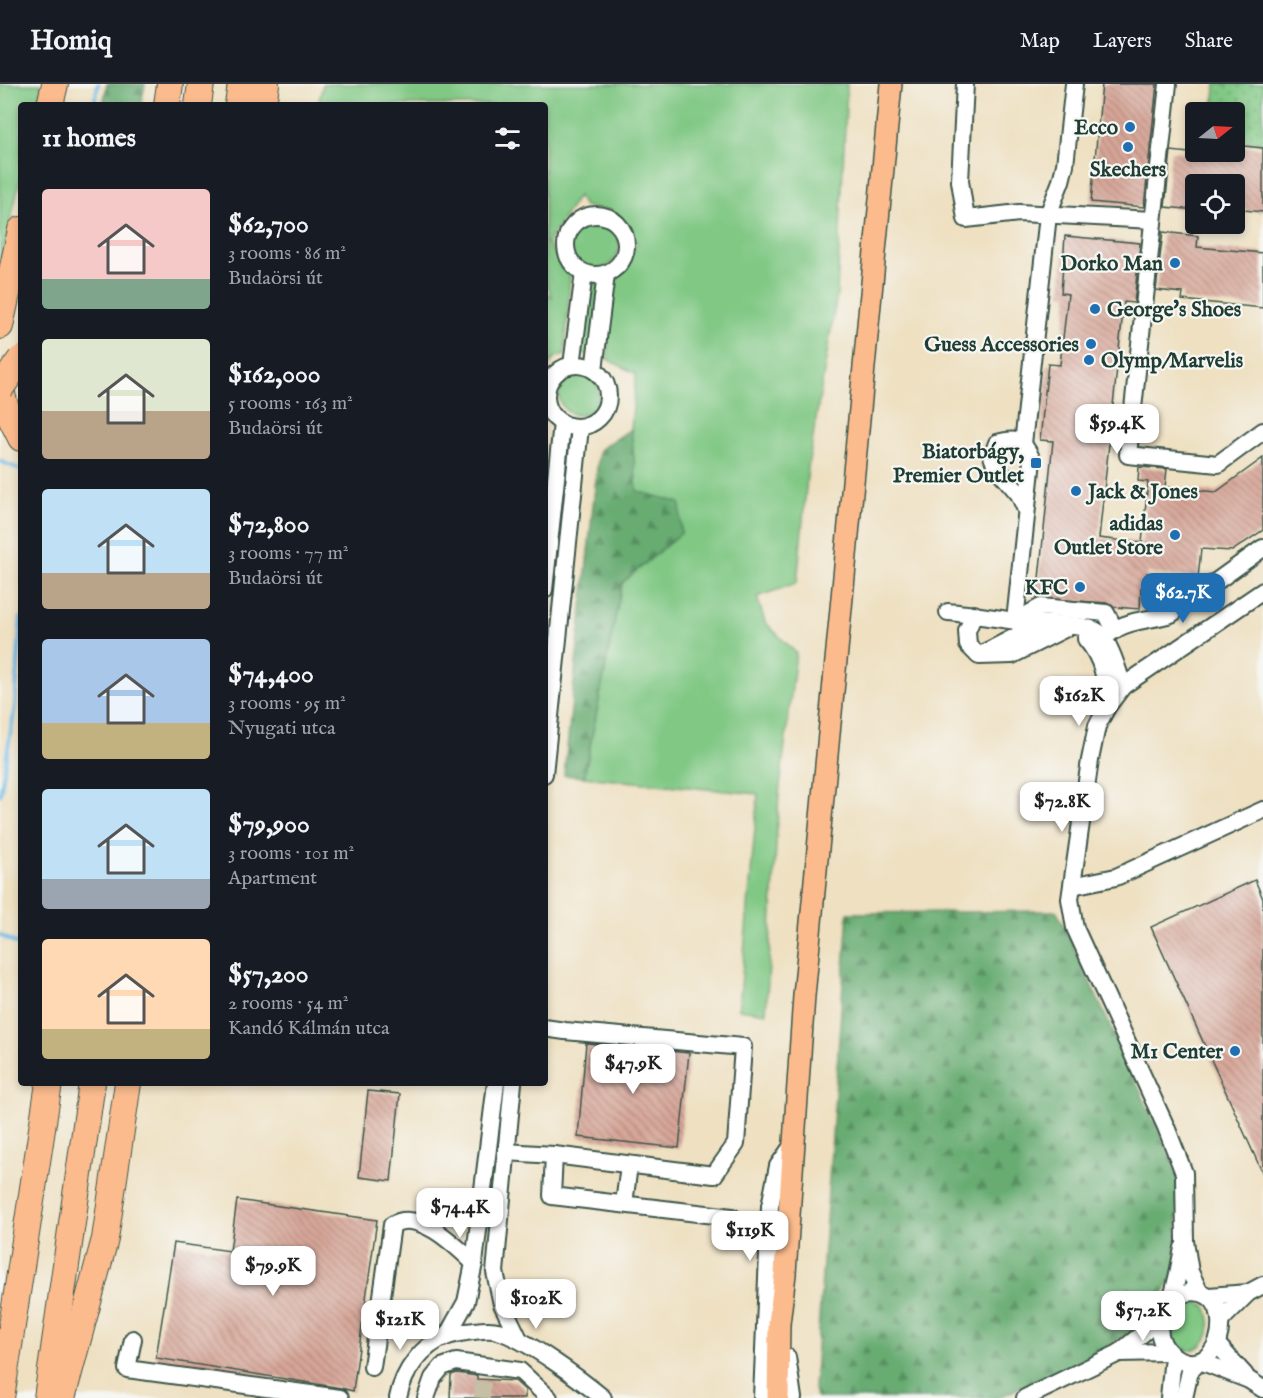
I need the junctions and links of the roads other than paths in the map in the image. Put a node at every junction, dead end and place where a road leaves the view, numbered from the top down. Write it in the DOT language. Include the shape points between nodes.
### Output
graph roads {
  1 [pos="55,84"];
  2 [pos="170,84"];
  3 [pos="201,84"];
  4 [pos="241,84"];
  5 [pos="266,84"];
  6 [pos="891,84"];
  7 [pos="965,84"];
  8 [pos="1074,84"];
  9 [pos="1168,84"];
  10 [pos="51,102"];
  11 [pos="167,102"];
  12 [pos="198,102"];
  13 [pos="238,102"];
  14 [pos="263,102"];
  15 [pos="1048,215"];
  16 [pos="1153,220"];
  17 [pos="18,244"];
  18 [pos="584,273"];
  19 [pos="606,274"];
  20 [pos="0,326"];
  21 [pos="18,363"];
  22 [pos="572,365"];
  23 [pos="594,370"];
  24 [pos="548,386"];
  25 [pos="0,389"];
  26 [pos="548,404"];
  27 [pos="562,423"];
  28 [pos="580,427"];
  29 [pos="1263,430"];
  30 [pos="14,437"];
  31 [pos="1023,444"];
  32 [pos="551,460"];
  33 [pos="1026,510"];
  34 [pos="548,522"];
  35 [pos="1263,548"];
  36 [pos="1263,591"];
  37 [pos="948,612"];
  38 [pos="974,614"];
  39 [pos="1028,622"];
  40 [pos="1070,626"];
  41 [pos="1104,638"];
  42 [pos="979,656"];
  43 [pos="1123,686"];
  44 [pos="1107,707"];
  45 [pos="548,735"];
  46 [pos="1263,810"];
  47 [pos="1072,886"];
  48 [pos="548,1029"];
  49 [pos="49,1086"];
  50 [pos="92,1086"];
  51 [pos="128,1086"];
  52 [pos="496,1086"];
  53 [pos="513,1086"];
  54 [pos="792,1146"];
  55 [pos="506,1152"];
  56 [pos="554,1155"];
  57 [pos="629,1165"];
  58 [pos="624,1204"];
  59 [pos="732,1216"];
  60 [pos="478,1231"];
  61 [pos="451,1241"];
  62 [pos="1185,1241"];
  63 [pos="474,1263"];
  64 [pos="785,1274"];
  65 [pos="1263,1285"];
  66 [pos="1248,1293"];
  67 [pos="1204,1294"];
  68 [pos="1171,1299"];
  69 [pos="1160,1319"];
  70 [pos="1221,1320"];
  71 [pos="447,1336"];
  72 [pos="133,1339"];
  73 [pos="519,1339"];
  74 [pos="1217,1344"];
  75 [pos="1119,1353"];
  76 [pos="1171,1354"];
  77 [pos="787,1357"];
  78 [pos="1200,1361"];
  79 [pos="372,1367"];
  80 [pos="1256,1384"];
  81 [pos="1,1398"];
  82 [pos="47,1398"];
  83 [pos="62,1398"];
  84 [pos="340,1398"];
  85 [pos="398,1398"];
  86 [pos="426,1398"];
  87 [pos="549,1398"];
  88 [pos="603,1398"];
  89 [pos="762,1398"];
  90 [pos="778,1398"];
  91 [pos="787,1398"];
  92 [pos="793,1398"];
  93 [pos="1025,1398"];
  94 [pos="1169,1398"];
  95 [pos="1184,1398"];
  1 -- 10 [label="highway"];
  2 -- 11 [label="highway"];
  3 -- 12 [label="highway"];
  4 -- 13 [label="highway"];
  5 -- 14 [label="highway"];
  6 -- 54 [label="main road"];
  7 -- 15 [label="street" via="960,181 966,219 1019,213"];
  8 -- 15 [label="street" via="1065,165"];
  9 -- 16 [label="street"];
  15 -- 16 [label="street"];
  15 -- 31 [label="street"];
  16 -- 29 [label="street" via="1128,455 1218,464"];
  17 -- 20 [label="highway"];
  18 -- 19 [label="street"];
  18 -- 19 [label="street" via="566,253 567,236 579,219 604,215 620,227 626,246 618,266"];
  18 -- 22 [label="street"];
  19 -- 23 [label="street"];
  21 -- 25 [label="highway, bridge"];
  22 -- 23 [label="street"];
  22 -- 24 [label="street" via="554,375"];
  23 -- 28 [label="street" via="606,384 608,402 594,422"];
  25 -- 30 [label="highway"];
  26 -- 27 [label="street"];
  27 -- 28 [label="street"];
  27 -- 32 [label="street"];
  28 -- 45 [label="street"];
  31 -- 33 [label="street" via="1032,460"];
  31 -- 33 [label="street" via="1010,439 997,443 992,456"];
  32 -- 34 [label="street"];
  33 -- 39 [label="street"];
  35 -- 41 [label="street" via="1171,614 1140,620"];
  36 -- 43 [label="street"];
  37 -- 38 [label="street"];
  38 -- 39 [label="street"];
  38 -- 42 [label="street" via="967,631 968,645"];
  39 -- 40 [label="street"];
  39 -- 41 [label="street" via="1030,613 1041,607 1106,613"];
  39 -- 42 [label="street"];
  40 -- 41 [label="street" via="1096,630"];
  40 -- 42 [label="street" via="1012,655"];
  41 -- 43 [label="street"];
  41 -- 44 [label="street"];
  43 -- 44 [label="street"];
  44 -- 47 [label="street" via="1097,726 1090,760"];
  46 -- 47 [label="street" via="1116,877"];
  47 -- 62 [label="street" via="1075,928 1184,1173"];
  48 -- 57 [label="street" via="743,1047 736,1144 714,1174"];
  49 -- 81 [label="highway"];
  50 -- 82 [label="highway"];
  51 -- 83 [label="highway" via="105,1239"];
  52 -- 60 [label="street"];
  53 -- 55 [label="street"];
  54 -- 64 [label="main road"];
  54 -- 89 [label="street" via="778,1166 770,1206"];
  55 -- 56 [label="street"];
  55 -- 73 [label="street" via="495,1272 502,1304"];
  56 -- 57 [label="street"];
  56 -- 58 [label="street" via="552,1196"];
  57 -- 58 [label="street"];
  58 -- 59 [label="street"];
  60 -- 61 [label="street"];
  60 -- 63 [label="street"];
  61 -- 63 [label="street"];
  61 -- 79 [label="street" via="420,1223 399,1220 392,1225"];
  62 -- 67 [label="street" via="1190,1272"];
  62 -- 68 [label="street"];
  63 -- 71 [label="street" via="466,1302"];
  64 -- 77 [label="main road"];
  64 -- 90 [label="main road" via="779,1324"];
  65 -- 66 [label="street"];
  66 -- 67 [label="street"];
  66 -- 70 [label="street"];
  67 -- 68 [label="street" via="1185,1292"];
  67 -- 70 [label="street" via="1217,1308"];
  68 -- 69 [label="street"];
  69 -- 75 [label="street"];
  69 -- 76 [label="street" via="1160,1339"];
  70 -- 74 [label="street"];
  71 -- 73 [label="street" via="496,1330"];
  71 -- 85 [label="street" via="429,1346 413,1363"];
  72 -- 84 [label="street" via="127,1369"];
  73 -- 88 [label="street"];
  74 -- 78 [label="street"];
  74 -- 80 [label="street"];
  75 -- 76 [label="street"];
  75 -- 93 [label="street"];
  76 -- 78 [label="street" via="1184,1361"];
  76 -- 94 [label="street"];
  77 -- 91 [label="main road"];
  77 -- 92 [label="street"];
  78 -- 80 [label="street"];
  78 -- 95 [label="street" via="1190,1371"];
  86 -- 87 [label="street" via="442,1366 456,1362 483,1372 520,1371"];
}
